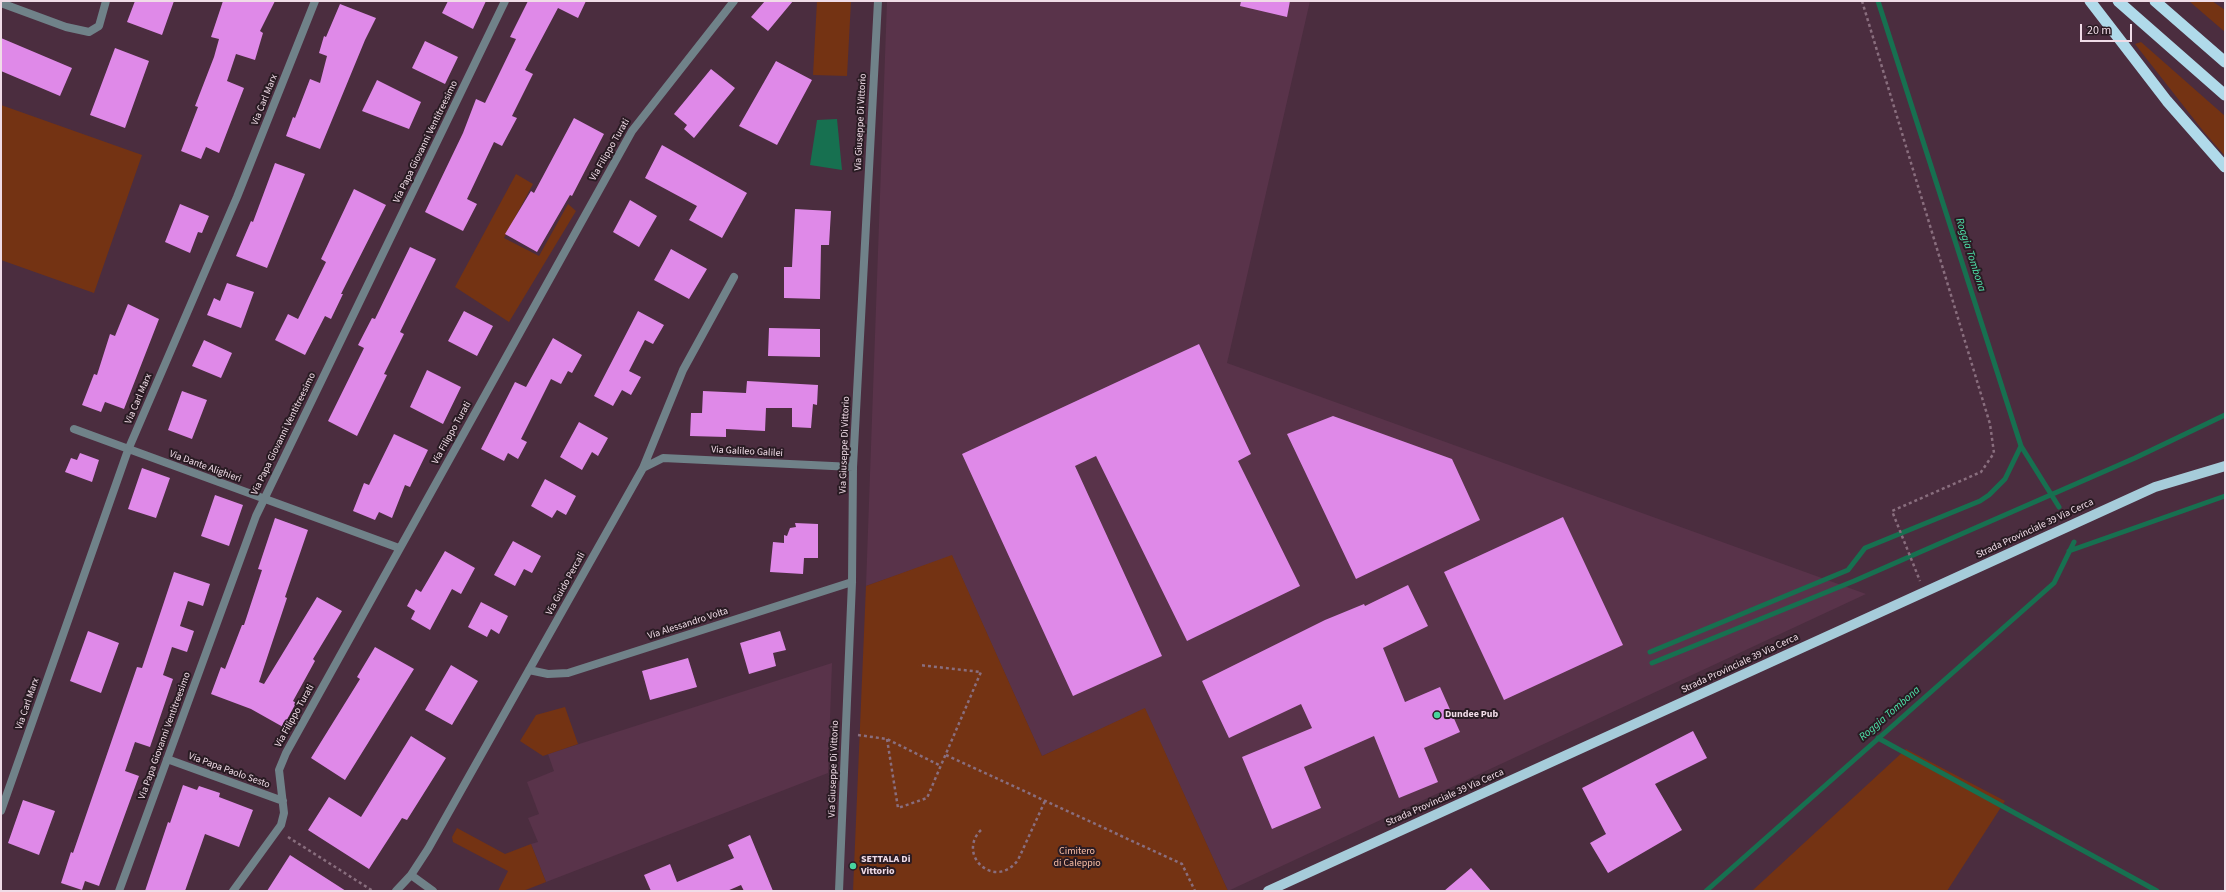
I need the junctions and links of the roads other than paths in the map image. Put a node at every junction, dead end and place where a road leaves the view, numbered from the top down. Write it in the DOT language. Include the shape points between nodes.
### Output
graph roads {
  1 [pos="106,1"];
  2 [pos="315,1"];
  3 [pos="505,1"];
  4 [pos="734,1"];
  5 [pos="878,1"];
  6 [pos="2090,1"];
  7 [pos="2118,1"];
  8 [pos="2155,1"];
  9 [pos="1,3"];
  10 [pos="2225,62"];
  11 [pos="2225,96"];
  12 [pos="2225,167"];
  13 [pos="734,277"];
  14 [pos="74,428"];
  15 [pos="128,450"];
  16 [pos="2225,466"];
  17 [pos="853,467"];
  18 [pos="643,468"];
  19 [pos="264,499"];
  20 [pos="399,548"];
  21 [pos="852,582"];
  22 [pos="529,670"];
  23 [pos="167,759"];
  24 [pos="283,801"];
  25 [pos="1,811"];
  26 [pos="411,875"];
  27 [pos="119,891"];
  28 [pos="233,891"];
  29 [pos="396,891"];
  30 [pos="433,891"];
  31 [pos="839,891"];
  32 [pos="1268,891"];
  1 -- 9 [label="street" via="99,26 88,32 66,27"];
  2 -- 15 [label="street, Via Carl Marx" via="237,197"];
  3 -- 19 [label="street, Via Papa Giovanni Ventitreesimo"];
  4 -- 20 [label="street, Via Filippo Turati" via="632,131"];
  5 -- 17 [label="street, Via Giuseppe Di Vittorio"];
  6 -- 12 [label="highway" via="2180,117"];
  7 -- 11 [label="highway"];
  8 -- 10 [label="highway"];
  13 -- 18 [label="street, Via Guido Percali" via="683,370"];
  14 -- 15 [label="street, Via Dante Alighieri"];
  15 -- 19 [label="street, Via Dante Alighieri"];
  15 -- 25 [label="street, Via Carl Marx"];
  16 -- 32 [label="main road, Strada Provinciale 39 Via Cerca" via="2155,487"];
  17 -- 18 [label="street, Via Galileo Galilei" via="663,458"];
  17 -- 21 [label="street, Via Giuseppe Di Vittorio"];
  18 -- 22 [label="street, Via Guido Percali"];
  19 -- 20 [label="street, Via Dante Alighieri"];
  19 -- 23 [label="street, Via Papa Giovanni Ventitreesimo"];
  20 -- 24 [label="street, Via Filippo Turati" via="278,770"];
  21 -- 22 [label="street, Via Alessandro Volta" via="568,673 548,674"];
  21 -- 31 [label="street, Via Giuseppe Di Vittorio"];
  22 -- 26 [label="street, Via Guido Percali"];
  23 -- 24 [label="street, Via Papa Paolo Sesto"];
  23 -- 27 [label="street, Via Papa Giovanni Ventitreesimo"];
  24 -- 28 [label="street, Via Filippo Turati" via="284,813 277,833"];
  26 -- 29 [label="street, Via Guido Percali"];
  26 -- 30 [label="street"];
}
